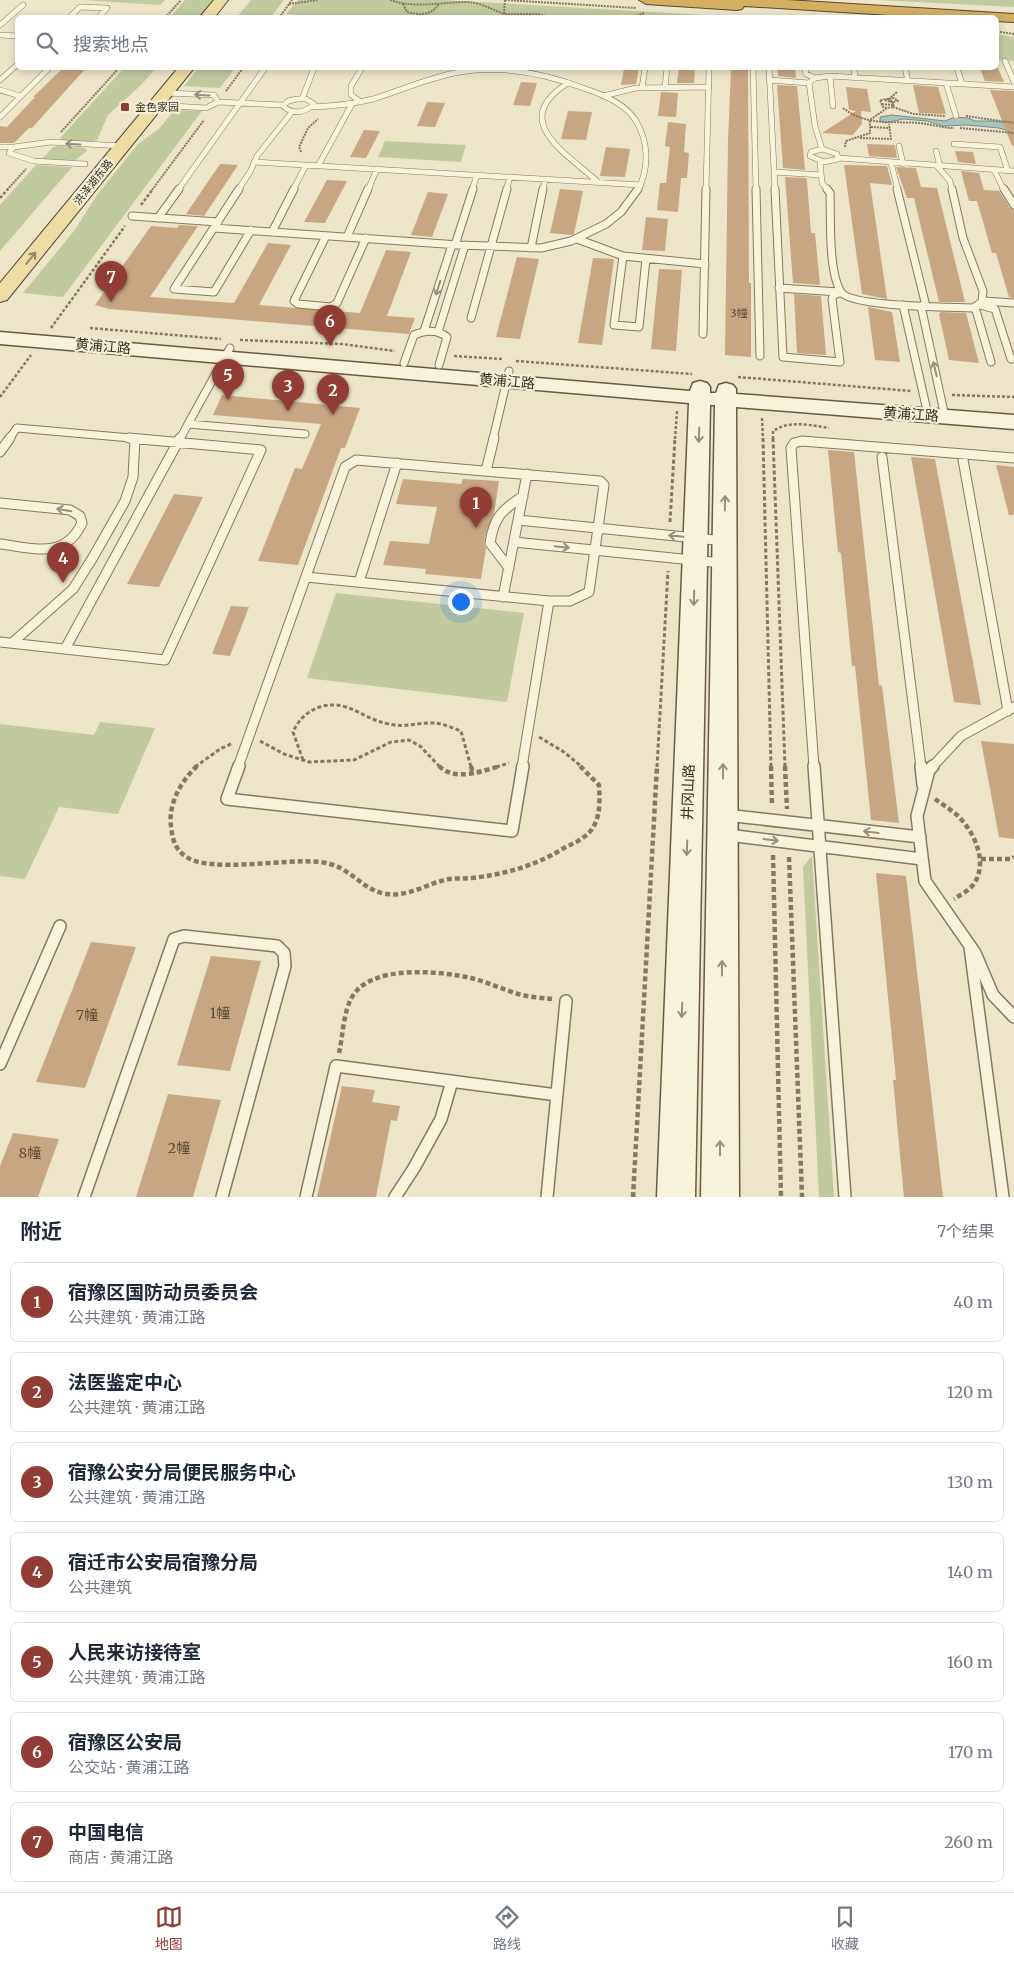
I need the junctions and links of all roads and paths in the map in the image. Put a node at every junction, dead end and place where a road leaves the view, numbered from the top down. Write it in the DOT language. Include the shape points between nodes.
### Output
graph roads {
  1 [pos="181,0"];
  2 [pos="221,0"];
  3 [pos="292,0"];
  4 [pos="318,0"];
  5 [pos="390,0"];
  6 [pos="505,0"];
  7 [pos="646,0"];
  8 [pos="719,0"];
  9 [pos="289,4"];
  10 [pos="402,4"];
  11 [pos="439,4"];
  12 [pos="23,5"];
  13 [pos="504,14"];
  14 [pos="72,15"];
  15 [pos="101,15"];
  16 [pos="168,15"];
  17 [pos="208,15"];
  18 [pos="281,15"];
  19 [pos="542,15"];
  20 [pos="883,15"];
  21 [pos="965,15"];
  22 [pos="999,17"];
  23 [pos="1014,18"];
  24 [pos="999,22"];
  25 [pos="1014,23"];
  26 [pos="0,25"];
  27 [pos="999,32"];
  28 [pos="1014,34"];
  29 [pos="0,36"];
  30 [pos="15,36"];
  31 [pos="1006,61"];
  32 [pos="15,67"];
  33 [pos="47,70"];
  34 [pos="163,70"];
  35 [pos="184,70"];
  36 [pos="242,70"];
  37 [pos="264,70"];
  38 [pos="313,70"];
  39 [pos="361,70"];
  40 [pos="454,70"];
  41 [pos="524,70"];
  42 [pos="645,70"];
  43 [pos="667,70"];
  44 [pos="709,70"];
  45 [pos="753,70"];
  46 [pos="769,70"];
  47 [pos="805,70"];
  48 [pos="854,70"];
  49 [pos="905,70"];
  50 [pos="958,70"];
  51 [pos="830,76"];
  52 [pos="815,78"];
  53 [pos="855,78"];
  54 [pos="0,80"];
  55 [pos="769,80"];
  56 [pos="897,80"];
  57 [pos="908,81"];
  58 [pos="809,82"];
  59 [pos="1014,82"];
  60 [pos="568,83"];
  61 [pos="946,83"];
  62 [pos="962,84"];
  63 [pos="665,87"];
  64 [pos="709,87"];
  65 [pos="642,88"];
  66 [pos="1014,88"];
  67 [pos="147,89"];
  68 [pos="0,90"];
  69 [pos="20,96"];
  70 [pos="604,96"];
  71 [pos="161,99"];
  72 [pos="302,99"];
  73 [pos="890,99"];
  74 [pos="885,100"];
  75 [pos="218,102"];
  76 [pos="360,102"];
  77 [pos="891,102"];
  78 [pos="240,103"];
  79 [pos="352,104"];
  80 [pos="882,104"];
  81 [pos="283,105"];
  82 [pos="894,105"];
  83 [pos="329,106"];
  84 [pos="833,106"];
  85 [pos="313,107"];
  86 [pos="887,108"];
  87 [pos="292,112"];
  88 [pos="917,116"];
  89 [pos="956,116"];
  90 [pos="0,117"];
  91 [pos="870,120"];
  92 [pos="916,123"];
  93 [pos="889,124"];
  94 [pos="871,127"];
  95 [pos="890,128"];
  96 [pos="112,131"];
  97 [pos="1014,134"];
  98 [pos="857,138"];
  99 [pos="954,144"];
  100 [pos="101,145"];
  101 [pos="122,146"];
  102 [pos="899,146"];
  103 [pos="0,147"];
  104 [pos="14,147"];
  105 [pos="822,149"];
  106 [pos="936,151"];
  107 [pos="0,152"];
  108 [pos="9,153"];
  109 [pos="323,156"];
  110 [pos="839,158"];
  111 [pos="848,160"];
  112 [pos="254,162"];
  113 [pos="820,162"];
  114 [pos="891,163"];
  115 [pos="85,164"];
  116 [pos="903,164"];
  117 [pos="306,165"];
  118 [pos="318,166"];
  119 [pos="939,166"];
  120 [pos="377,169"];
  121 [pos="994,170"];
  122 [pos="1011,171"];
  123 [pos="774,172"];
  124 [pos="477,175"];
  125 [pos="821,176"];
  126 [pos="510,177"];
  127 [pos="73,179"];
  128 [pos="545,179"];
  129 [pos="598,182"];
  130 [pos="641,186"];
  131 [pos="1014,205"];
  132 [pos="132,216"];
  133 [pos="158,218"];
  134 [pos="216,225"];
  135 [pos="251,230"];
  136 [pos="272,232"];
  137 [pos="326,236"];
  138 [pos="347,237"];
  139 [pos="366,238"];
  140 [pos="577,240"];
  141 [pos="454,245"];
  142 [pos="465,245"];
  143 [pos="490,246"];
  144 [pos="531,248"];
  145 [pos="623,256"];
  146 [pos="646,259"];
  147 [pos="705,264"];
  148 [pos="780,288"];
  149 [pos="841,292"];
  150 [pos="0,296"];
  151 [pos="1014,303"];
  152 [pos="979,304"];
  153 [pos="903,305"];
  154 [pos="923,306"];
  155 [pos="471,318"];
  156 [pos="82,328"];
  157 [pos="0,329"];
  158 [pos="51,331"];
  159 [pos="424,331"];
  160 [pos="438,332"];
  161 [pos="703,334"];
  162 [pos="0,338"];
  163 [pos="230,346"];
  164 [pos="760,356"];
  165 [pos="406,357"];
  166 [pos="1011,359"];
  167 [pos="441,360"];
  168 [pos="991,362"];
  169 [pos="508,376"];
  170 [pos="702,386"];
  171 [pos="0,397"];
  172 [pos="1014,397"];
  173 [pos="762,402"];
  174 [pos="934,405"];
  175 [pos="1014,412"];
  176 [pos="1014,422"];
  177 [pos="188,424"];
  178 [pos="305,434"];
  179 [pos="135,439"];
  180 [pos="178,443"];
  181 [pos="0,452"];
  182 [pos="962,454"];
  183 [pos="882,458"];
  184 [pos="1014,458"];
  185 [pos="397,463"];
  186 [pos="486,471"];
  187 [pos="527,474"];
  188 [pos="523,496"];
  189 [pos="0,503"];
  190 [pos="518,520"];
  191 [pos="598,528"];
  192 [pos="514,542"];
  193 [pos="0,544"];
  194 [pos="682,548"];
  195 [pos="595,550"];
  196 [pos="725,552"];
  197 [pos="509,568"];
  198 [pos="306,577"];
  199 [pos="359,582"];
  200 [pos="503,597"];
  201 [pos="549,601"];
  202 [pos="0,642"];
  203 [pos="12,643"];
  204 [pos="65,649"];
  205 [pos="1012,709"];
  206 [pos="303,760"];
  207 [pos="473,774"];
  208 [pos="923,790"];
  209 [pos="772,820"];
  210 [pos="723,824"];
  211 [pos="819,826"];
  212 [pos="920,837"];
  213 [pos="772,840"];
  214 [pos="820,846"];
  215 [pos="1014,857"];
  216 [pos="922,859"];
  217 [pos="981,859"];
  218 [pos="943,906"];
  219 [pos="60,926"];
  220 [pos="969,945"];
  221 [pos="566,1001"];
  222 [pos="1014,1016"];
  223 [pos="0,1064"];
  224 [pos="336,1066"];
  225 [pos="452,1081"];
  226 [pos="557,1095"];
  227 [pos="84,1197"];
  228 [pos="222,1197"];
  229 [pos="306,1197"];
  230 [pos="395,1197"];
  231 [pos="547,1197"];
  232 [pos="634,1197"];
  233 [pos="676,1197"];
  234 [pos="720,1197"];
  235 [pos="781,1197"];
  236 [pos="846,1197"];
  237 [pos="1002,1197"];
  1 -- 16 [label="path"];
  2 -- 17 [label="main road"];
  3 -- 9 [label="path"];
  4 -- 9 [label="path"];
  5 -- 10 [label="path"];
  6 -- 13 [label="path"];
  7 -- 20 [label="highway"];
  8 -- 21 [label="highway"];
  9 -- 18 [label="path"];
  10 -- 11 [label="path"];
  10 -- 11 [label="path" via="407,12 422,15 436,10"];
  11 -- 13 [label="path" via="474,3"];
  12 -- 26 [label="lane"];
  13 -- 19 [label="path"];
  14 -- 15 [label="lane" via="80,7 107,8"];
  22 -- 23 [label="highway"];
  24 -- 25 [label="highway"];
  27 -- 28 [label="path"];
  29 -- 30 [label="lane"];
  31 -- 59 [label="lane"];
  32 -- 54 [label="lane"];
  33 -- 69 [label="lane"];
  34 -- 67 [label="main road"];
  35 -- 71 [label="main road, 洪泽湖东路"];
  36 -- 75 [label="path"];
  37 -- 78 [label="lane"];
  38 -- 72 [label="lane"];
  39 -- 76 [label="lane" via="351,86 351,95"];
  40 -- 41 [label="lane"];
  40 -- 76 [label="lane"];
  41 -- 60 [label="lane"];
  42 -- 65 [label="lane"];
  43 -- 63 [label="lane"];
  44 -- 64 [label="lane"];
  45 -- 164 [label="lane"];
  46 -- 55 [label="lane"];
  47 -- 52 [label="lane" via="806,74"];
  48 -- 53 [label="lane"];
  49 -- 57 [label="lane"];
  50 -- 62 [label="lane"];
  51 -- 52 [label="lane"];
  51 -- 53 [label="lane"];
  51 -- 84 [label="lane"];
  52 -- 58 [label="lane"];
  53 -- 56 [label="lane"];
  55 -- 58 [label="lane"];
  55 -- 123 [label="lane"];
  56 -- 57 [label="lane"];
  56 -- 73 [label="path" via="901,90"];
  57 -- 61 [label="lane"];
  58 -- 105 [label="lane"];
  60 -- 70 [label="lane"];
  60 -- 129 [label="lane" via="545,102 541,116 559,150"];
  61 -- 62 [label="lane"];
  61 -- 89 [label="lane"];
  62 -- 66 [label="lane"];
  63 -- 64 [label="lane"];
  63 -- 65 [label="lane"];
  64 -- 147 [label="lane"];
  65 -- 70 [label="lane"];
  68 -- 69 [label="lane"];
  69 -- 90 [label="lane"];
  70 -- 130 [label="lane" via="628,111 642,129 647,152"];
  71 -- 75 [label="lane" via="206,108"];
  75 -- 71 [label="lane, one-way" via="214,95"];
  71 -- 101 [label="main road, 洪泽湖东路"];
  72 -- 81 [label="lane"];
  72 -- 85 [label="lane" via="313,102"];
  73 -- 74 [label="path"];
  73 -- 77 [label="path"];
  73 -- 77 [label="path" via="898,101"];
  74 -- 77 [label="path"];
  74 -- 80 [label="path" via="880,100"];
  75 -- 78 [label="lane"];
  75 -- 132 [label="path"];
  76 -- 79 [label="lane"];
  77 -- 82 [label="path"];
  78 -- 81 [label="lane"];
  78 -- 133 [label="lane"];
  79 -- 83 [label="lane"];
  79 -- 109 [label="lane"];
  80 -- 82 [label="path"];
  80 -- 86 [label="path"];
  81 -- 87 [label="lane"];
  82 -- 86 [label="path"];
  83 -- 85 [label="lane"];
  83 -- 109 [label="path" via="308,128 298,147 299,152"];
  85 -- 87 [label="lane"];
  86 -- 91 [label="path"];
  87 -- 112 [label="lane"];
  88 -- 92 [label="path"];
  91 -- 93 [label="path"];
  91 -- 94 [label="path"];
  92 -- 93 [label="path"];
  92 -- 97 [label="path"];
  93 -- 95 [label="path"];
  94 -- 95 [label="path"];
  94 -- 98 [label="path" via="870,133"];
  95 -- 98 [label="path" via="891,139"];
  96 -- 100 [label="main road, 洪泽湖东路"];
  98 -- 111 [label="path" via="845,143"];
  99 -- 122 [label="lane" via="1000,146"];
  100 -- 101 [label="lane"];
  100 -- 104 [label="lane, one-way" via="51,142"];
  100 -- 115 [label="main road, 洪泽湖东路"];
  150 -- 101 [label="main road, 洪泽湖东路, one-way"];
  102 -- 116 [label="lane"];
  103 -- 104 [label="lane"];
  104 -- 108 [label="lane"];
  105 -- 110 [label="lane" via="834,152"];
  105 -- 113 [label="lane" via="810,154"];
  106 -- 119 [label="lane"];
  107 -- 108 [label="lane"];
  108 -- 115 [label="lane" via="34,161"];
  109 -- 118 [label="lane"];
  110 -- 111 [label="lane"];
  110 -- 113 [label="lane"];
  111 -- 114 [label="lane"];
  112 -- 117 [label="lane"];
  112 -- 134 [label="lane"];
  113 -- 125 [label="lane"];
  114 -- 116 [label="lane"];
  114 -- 154 [label="lane"];
  115 -- 127 [label="main road, 洪泽湖东路"];
  116 -- 119 [label="lane"];
  117 -- 118 [label="lane"];
  117 -- 136 [label="lane"];
  118 -- 120 [label="lane"];
  119 -- 121 [label="lane"];
  119 -- 152 [label="lane" via="950,181 963,238 983,291"];
  120 -- 124 [label="lane"];
  120 -- 138 [label="lane"];
  121 -- 122 [label="lane"];
  121 -- 131 [label="lane"];
  123 -- 125 [label="lane"];
  123 -- 148 [label="lane"];
  124 -- 126 [label="lane"];
  124 -- 141 [label="lane"];
  125 -- 149 [label="lane" via="830,193 833,268"];
  126 -- 128 [label="lane"];
  126 -- 143 [label="lane"];
  128 -- 129 [label="lane"];
  128 -- 144 [label="lane"];
  129 -- 130 [label="lane"];
  130 -- 140 [label="lane" via="614,219"];
  132 -- 133 [label="lane"];
  132 -- 158 [label="path"];
  133 -- 134 [label="lane"];
  134 -- 135 [label="lane"];
  134 -- 135 [label="lane" via="174,289 214,292"];
  135 -- 136 [label="lane"];
  136 -- 137 [label="lane"];
  137 -- 138 [label="lane"];
  137 -- 139 [label="lane" via="294,301 298,304 331,307 337,303"];
  138 -- 139 [label="lane"];
  139 -- 141 [label="lane"];
  140 -- 144 [label="lane"];
  140 -- 145 [label="lane"];
  141 -- 142 [label="lane"];
  141 -- 159 [label="lane, one-way"];
  142 -- 143 [label="lane"];
  142 -- 160 [label="lane"];
  143 -- 144 [label="lane"];
  143 -- 155 [label="lane"];
  145 -- 146 [label="lane"];
  145 -- 146 [label="lane" via="614,325 639,327"];
  146 -- 147 [label="lane"];
  147 -- 161 [label="lane"];
  148 -- 149 [label="lane"];
  148 -- 149 [label="lane" via="783,357 840,362 832,300"];
  149 -- 153 [label="lane" via="855,301"];
  151 -- 152 [label="lane"];
  152 -- 154 [label="lane" via="963,308"];
  152 -- 166 [label="lane" via="995,309"];
  152 -- 168 [label="lane"];
  153 -- 154 [label="lane"];
  153 -- 174 [label="lane"];
  174 -- 154 [label="lane, one-way"];
  156 -- 163 [label="path"];
  157 -- 158 [label="street, 黄浦江路"];
  158 -- 162 [label="street, 黄浦江路"];
  158 -- 163 [label="street, 黄浦江路"];
  158 -- 171 [label="path"];
  159 -- 160 [label="lane"];
  159 -- 165 [label="lane" via="414,335"];
  160 -- 167 [label="lane" via="447,337"];
  163 -- 165 [label="street, 黄浦江路"];
  163 -- 165 [label="path" via="334,344"];
  163 -- 169 [label="street, 黄浦江路"];
  163 -- 177 [label="lane"];
  165 -- 167 [label="street, 黄浦江路"];
  167 -- 169 [label="street, 黄浦江路"];
  167 -- 170 [label="path"];
  169 -- 170 [label="street, 黄浦江路"];
  169 -- 186 [label="lane"];
  170 -- 173 [label="street, 黄浦江路"];
  170 -- 174 [label="street, 黄浦江路"];
  170 -- 174 [label="path"];
  170 -- 194 [label="street, 井冈山路, one-way"];
  194 -- 170 [label="path, one-way"];
  196 -- 170 [label="street, one-way"];
  172 -- 174 [label="path" via="976,397"];
  173 -- 174 [label="street, 黄浦江路"];
  173 -- 209 [label="path"];
  174 -- 175 [label="street, 黄浦江路"];
  174 -- 176 [label="street, 黄浦江路"];
  177 -- 178 [label="lane"];
  177 -- 180 [label="lane"];
  179 -- 180 [label="lane"];
  179 -- 181 [label="lane" via="17,428"];
  179 -- 203 [label="lane" via="133,477 125,501 92,559 73,589"];
  180 -- 204 [label="lane"];
  180 -- 204 [label="lane" via="261,450 165,660"];
  182 -- 184 [label="lane"];
  182 -- 205 [label="lane"];
  182 -- 211 [label="lane" via="802,441 794,443 791,448"];
  183 -- 208 [label="lane"];
  185 -- 186 [label="lane"];
  185 -- 198 [label="lane" via="356,460 345,467"];
  185 -- 199 [label="lane"];
  186 -- 187 [label="lane"];
  187 -- 188 [label="lane"];
  187 -- 191 [label="lane" via="604,484"];
  188 -- 190 [label="lane"];
  188 -- 197 [label="lane" via="502,510 491,530 490,543"];
  193 -- 189 [label="lane, one-way" via="50,549 74,538 82,523 80,516 70,510"];
  190 -- 191 [label="lane"];
  190 -- 192 [label="lane"];
  194 -- 191 [label="lane, one-way"];
  191 -- 195 [label="lane"];
  192 -- 195 [label="lane, one-way"];
  192 -- 197 [label="lane"];
  194 -- 195 [label="lane"];
  194 -- 196 [label="lane"];
  194 -- 196 [label="lane"];
  194 -- 232 [label="path"];
  194 -- 233 [label="street, 井冈山路, one-way"];
  195 -- 201 [label="lane" via="589,592 573,601"];
  210 -- 196 [label="street, one-way"];
  197 -- 200 [label="lane"];
  198 -- 199 [label="lane"];
  198 -- 201 [label="lane" via="227,799 512,831"];
  199 -- 200 [label="lane"];
  200 -- 201 [label="lane"];
  202 -- 203 [label="lane"];
  203 -- 204 [label="lane"];
  205 -- 208 [label="lane" via="961,736 929,770"];
  206 -- 207 [label="path" via="293,732 298,720 312,709 330,705 346,707 367,718 391,724 436,723 462,731"];
  208 -- 212 [label="lane" via="917,816"];
  208 -- 217 [label="path" via="958,816 970,833"];
  209 -- 210 [label="lane"];
  209 -- 211 [label="lane"];
  210 -- 213 [label="lane, one-way"];
  234 -- 210 [label="street, one-way"];
  212 -- 211 [label="lane, one-way"];
  211 -- 214 [label="lane"];
  212 -- 216 [label="lane"];
  213 -- 214 [label="lane"];
  213 -- 235 [label="path"];
  214 -- 216 [label="lane"];
  214 -- 236 [label="lane"];
  215 -- 217 [label="path"];
  216 -- 218 [label="lane" via="925,881"];
  217 -- 218 [label="path" via="980,872 972,886"];
  218 -- 220 [label="lane"];
  219 -- 223 [label="lane"];
  220 -- 222 [label="lane" via="993,994"];
  220 -- 237 [label="lane"];
  221 -- 224 [label="path" via="516,993 458,976 398,973 374,978 352,996"];
  221 -- 226 [label="lane"];
  224 -- 225 [label="lane"];
  224 -- 229 [label="lane"];
  225 -- 226 [label="lane"];
  225 -- 230 [label="lane" via="441,1119"];
  226 -- 231 [label="lane"];
  227 -- 228 [label="lane" via="174,940 184,936 276,946 284,953 286,966"];
}
